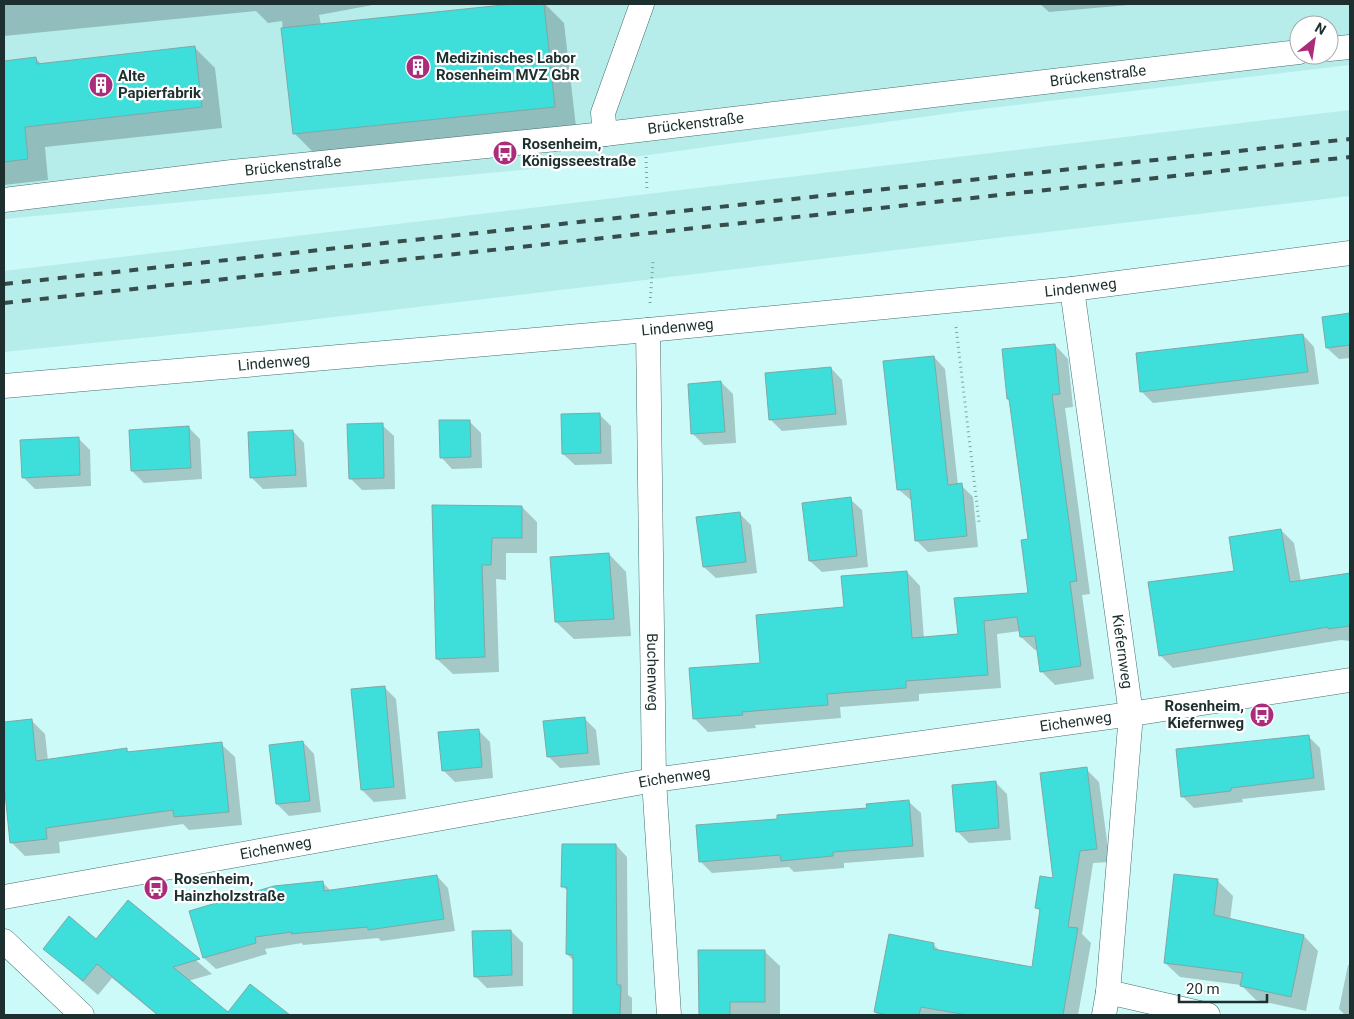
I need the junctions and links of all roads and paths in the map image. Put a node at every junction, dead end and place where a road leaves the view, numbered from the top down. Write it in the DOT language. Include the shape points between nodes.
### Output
graph roads {
  1 [pos="642,4"];
  2 [pos="1289,53"];
  3 [pos="644,129"];
  4 [pos="605,134"];
  5 [pos="647,191"];
  6 [pos="4,200"];
  7 [pos="1350,253"];
  8 [pos="652,261"];
  9 [pos="1072,289"];
  10 [pos="952,300"];
  11 [pos="648,330"];
  12 [pos="4,386"];
  13 [pos="979,522"];
  14 [pos="1350,680"];
  15 [pos="1131,714"];
  16 [pos="654,780"];
  17 [pos="4,897"];
  18 [pos="4,941"];
  19 [pos="1108,992"];
  20 [pos="82,1015"];
  21 [pos="669,1015"];
  22 [pos="1104,1015"];
  23 [pos="1208,1015"];
  1 -- 4 [label="street" via="603,113"];
  2 -- 3 [label="street, Brückenstraße"];
  3 -- 4 [label="street, Brückenstraße"];
  3 -- 5 [label="path"];
  4 -- 6 [label="street, Brückenstraße" via="232,172"];
  7 -- 9 [label="street, Lindenweg"];
  8 -- 11 [label="path"];
  9 -- 10 [label="street, Lindenweg"];
  9 -- 15 [label="street, Kiefernweg"];
  10 -- 11 [label="street, Lindenweg"];
  10 -- 13 [label="path"];
  11 -- 12 [label="street, Lindenweg"];
  11 -- 16 [label="street, Buchenweg"];
  14 -- 15 [label="street, Eichenweg"];
  15 -- 16 [label="street, Eichenweg"];
  15 -- 19 [label="street, Kiefernweg"];
  16 -- 17 [label="street, Eichenweg"];
  16 -- 21 [label="street, Buchenweg"];
  18 -- 20 [label="street"];
  19 -- 22 [label="street, Kiefernweg"];
  19 -- 23 [label="street"];
}
